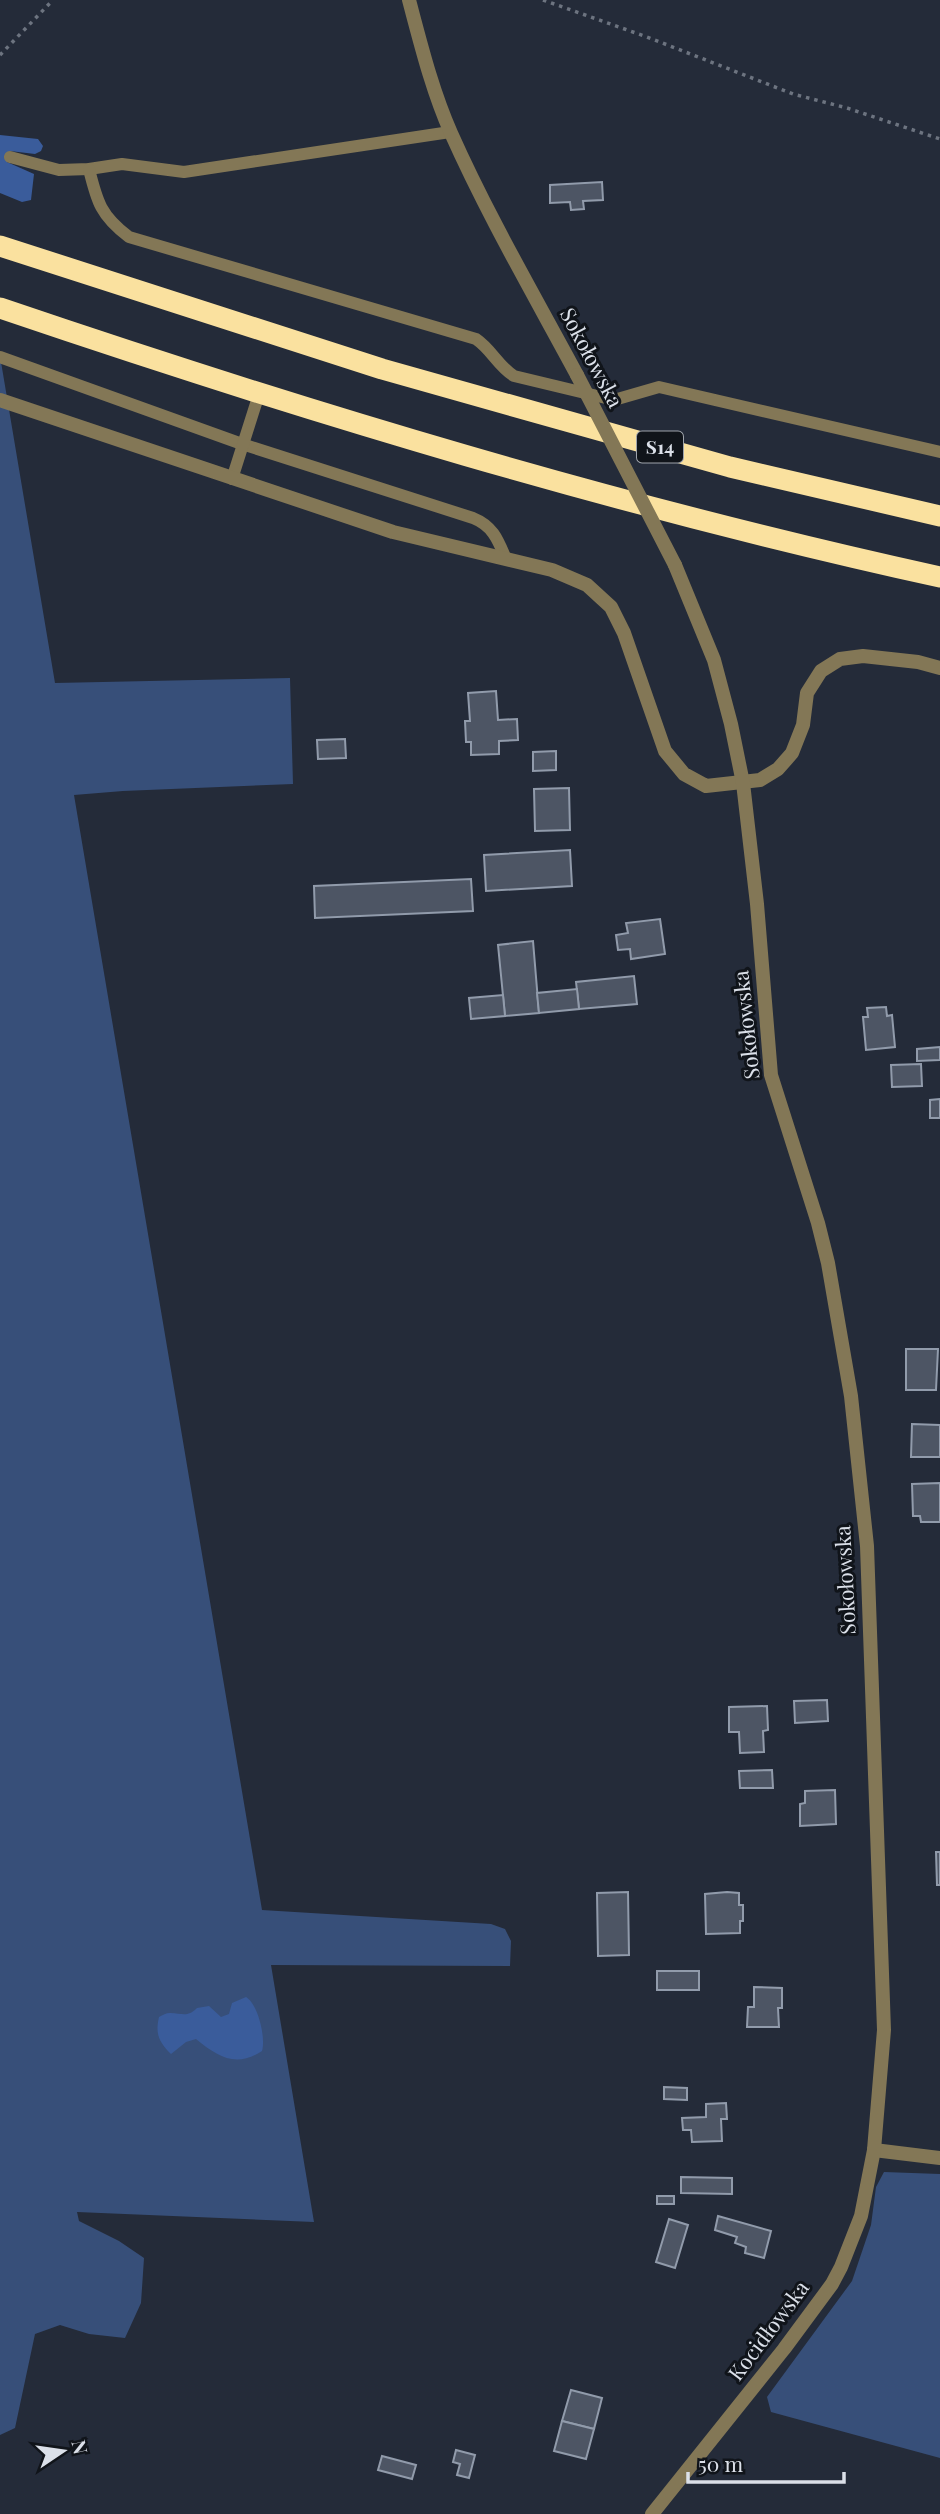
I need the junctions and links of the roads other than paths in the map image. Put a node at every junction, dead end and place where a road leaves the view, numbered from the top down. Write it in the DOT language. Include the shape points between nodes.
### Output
graph roads {
  1 [pos="409,0"];
  2 [pos="450,132"];
  3 [pos="10,157"];
  4 [pos="89,169"];
  5 [pos="0,246"];
  6 [pos="0,308"];
  7 [pos="0,357"];
  8 [pos="259,394"];
  9 [pos="0,400"];
  10 [pos="242,443"];
  11 [pos="940,452"];
  12 [pos="232,479"];
  13 [pos="940,516"];
  14 [pos="506,559"];
  15 [pos="940,577"];
  16 [pos="940,668"];
  17 [pos="743,783"];
  18 [pos="874,2150"];
  19 [pos="940,2158"];
  20 [pos="652,2514"];
  1 -- 2 [label="street, Sokołowska"];
  2 -- 4 [label="lane" via="184,172 122,164"];
  2 -- 17 [label="street, Sokołowska, bridge" via="675,565 714,660"];
  3 -- 4 [label="lane" via="58,170"];
  4 -- 11 [label="lane" via="101,210 129,237 477,339 500,367 514,376 614,400 659,387"];
  5 -- 13 [label="highway, S14" via="382,369 730,467"];
  6 -- 8 [label="highway"];
  7 -- 10 [label="lane"];
  8 -- 10 [label="lane"];
  8 -- 15 [label="highway" via="631,501"];
  9 -- 12 [label="street"];
  10 -- 12 [label="lane"];
  10 -- 14 [label="lane" via="473,517 494,533"];
  12 -- 14 [label="street" via="393,532"];
  14 -- 17 [label="street" via="552,570 587,585 611,607 665,751 684,774 706,786"];
  16 -- 17 [label="street" via="863,656 840,659 821,671 807,693 803,726 792,753 778,769 760,780"];
  17 -- 18 [label="street, Sokołowska" via="771,1075 828,1263 851,1396 867,1546 884,1991"];
  18 -- 19 [label="street"];
  18 -- 20 [label="street, Kocidłowska" via="861,2216 832,2284"];
}
